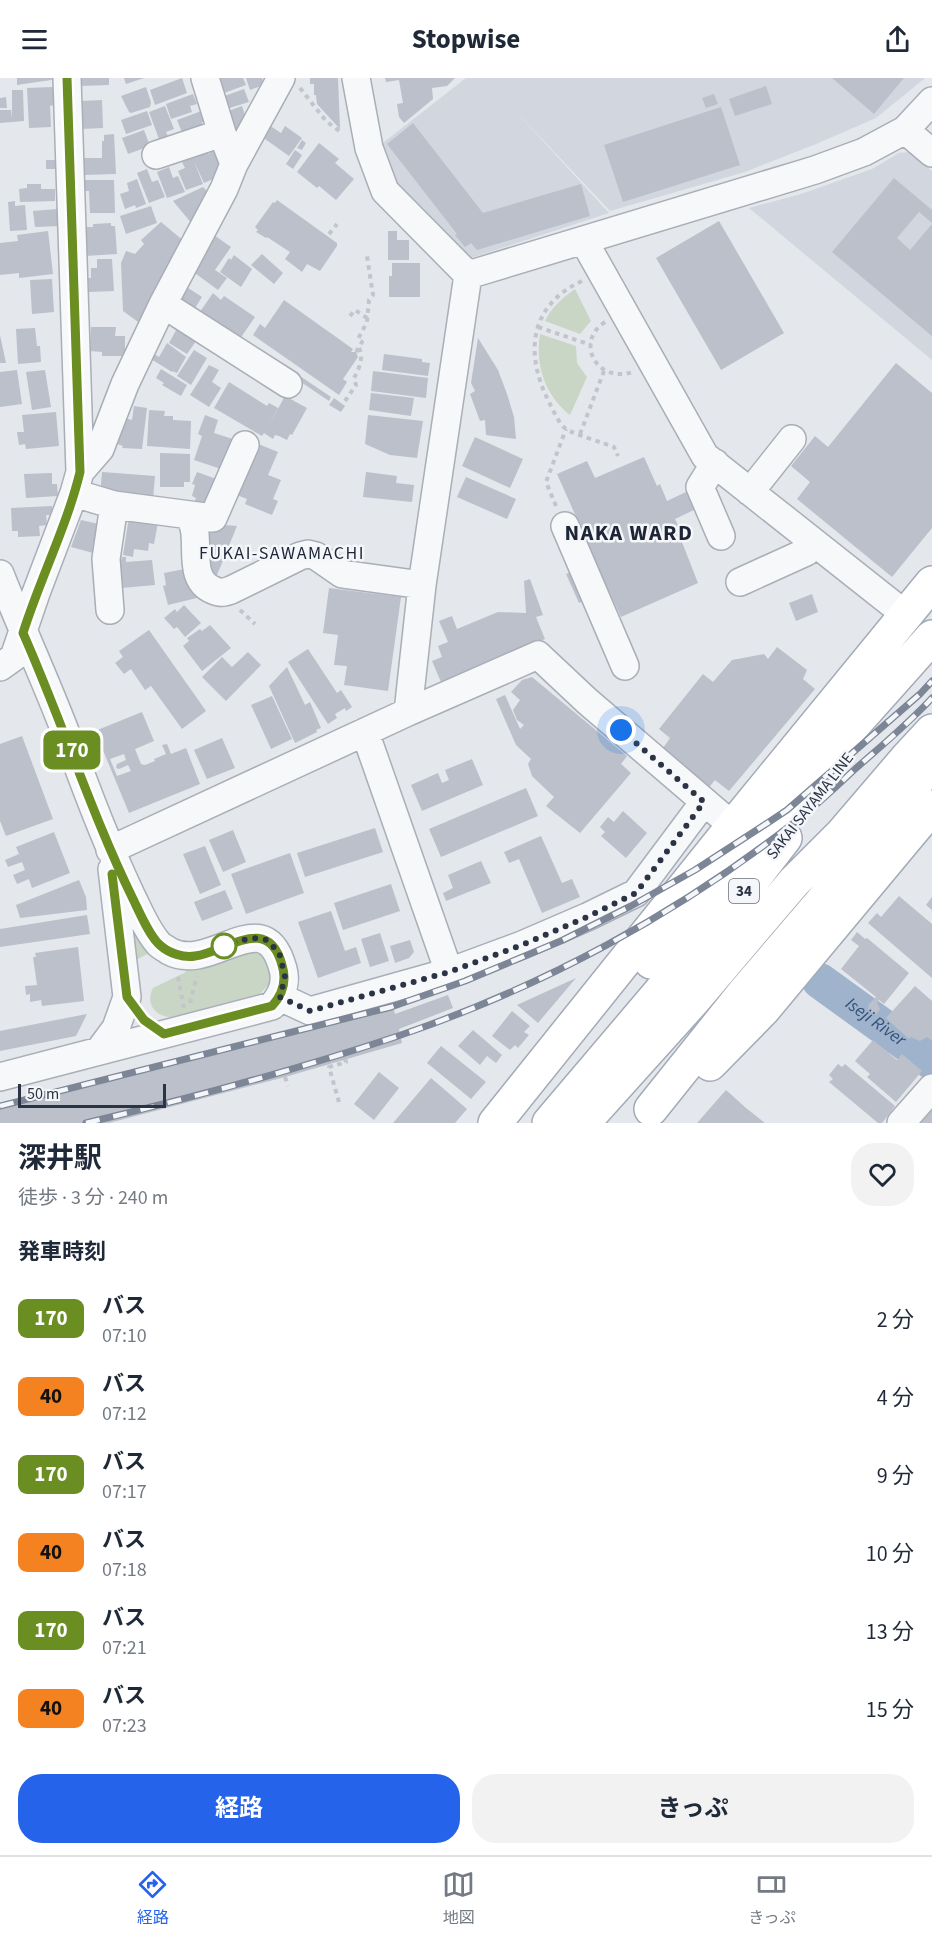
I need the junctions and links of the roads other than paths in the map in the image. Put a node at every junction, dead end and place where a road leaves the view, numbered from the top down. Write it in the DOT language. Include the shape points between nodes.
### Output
graph roads {
  1 [pos="67,78"];
  2 [pos="205,78"];
  3 [pos="356,78"];
  4 [pos="288,80"];
  5 [pos="932,101"];
  6 [pos="904,130"];
  7 [pos="222,133"];
  8 [pos="932,153"];
  9 [pos="156,155"];
  10 [pos="234,164"];
  11 [pos="584,241"];
  12 [pos="468,275"];
  13 [pos="163,304"];
  14 [pos="288,384"];
  15 [pos="792,439"];
  16 [pos="245,445"];
  17 [pos="715,463"];
  18 [pos="77,483"];
  19 [pos="750,492"];
  20 [pos="114,505"];
  21 [pos="190,516"];
  22 [pos="565,526"];
  23 [pos="721,536"];
  24 [pos="814,543"];
  25 [pos="0,574"];
  26 [pos="740,582"];
  27 [pos="932,583"];
  28 [pos="422,585"];
  29 [pos="110,610"];
  30 [pos="906,615"];
  31 [pos="23,633"];
  32 [pos="932,637"];
  33 [pos="932,653"];
  34 [pos="625,666"];
  35 [pos="0,667"];
  36 [pos="408,712"];
  37 [pos="932,731"];
  38 [pos="365,732"];
  39 [pos="932,761"];
  40 [pos="704,802"];
  41 [pos="932,807"];
  42 [pos="733,826"];
  43 [pos="110,850"];
  44 [pos="449,972"];
  45 [pos="127,997"];
  46 [pos="280,997"];
  47 [pos="164,1034"];
  48 [pos="99,1052"];
  49 [pos="0,1077"];
  50 [pos="932,1088"];
  51 [pos="645,1116"];
  52 [pos="495,1123"];
  53 [pos="501,1123"];
  54 [pos="549,1123"];
  55 [pos="583,1123"];
  56 [pos="901,1123"];
  1 -- 18 [label="street"];
  2 -- 7 [label="street"];
  3 -- 12 [label="street" via="369,148 385,191"];
  4 -- 10 [label="street"];
  5 -- 6 [label="street"];
  6 -- 8 [label="street"];
  6 -- 11 [label="street" via="864,152 815,170"];
  7 -- 9 [label="street"];
  7 -- 10 [label="street"];
  10 -- 13 [label="street"];
  11 -- 12 [label="street"];
  11 -- 17 [label="street" via="705,456"];
  12 -- 28 [label="street"];
  13 -- 14 [label="street"];
  13 -- 18 [label="street" via="124,384 100,449"];
  15 -- 19 [label="street"];
  16 -- 21 [label="street" via="213,518"];
  17 -- 19 [label="street"];
  17 -- 23 [label="street" via="700,487"];
  18 -- 20 [label="street"];
  18 -- 31 [label="street"];
  19 -- 24 [label="street"];
  20 -- 21 [label="street"];
  20 -- 29 [label="street" via="106,559"];
  21 -- 28 [label="street" via="198,574 206,587 220,593 308,554 342,574"];
  22 -- 34 [label="street"];
  24 -- 26 [label="street" via="806,552"];
  24 -- 30 [label="street"];
  25 -- 31 [label="street"];
  27 -- 30 [label="main road"];
  28 -- 36 [label="street"];
  30 -- 42 [label="main road"];
  31 -- 35 [label="street" via="14,657"];
  31 -- 43 [label="street"];
  32 -- 53 [label="main road" via="646,968"];
  33 -- 54 [label="main road, SAKAI SAYAMA LINE / 34" via="727,913"];
  36 -- 38 [label="street"];
  36 -- 40 [label="street" via="538,655"];
  37 -- 55 [label="main road, 34"];
  38 -- 43 [label="street"];
  38 -- 44 [label="street"];
  39 -- 51 [label="main road" via="866,850"];
  40 -- 42 [label="street"];
  40 -- 44 [label="street" via="636,893 533,940"];
  41 -- 51 [label="main road" via="756,1018 718,1058"];
  42 -- 52 [label="main road"];
  43 -- 45 [label="street"];
  43 -- 46 [label="street" via="159,945 175,954 194,957 250,938 265,939 279,952 285,977"];
  44 -- 46 [label="street" via="310,1011"];
  45 -- 47 [label="street" via="144,1020"];
  45 -- 48 [label="street" via="116,1028"];
  46 -- 47 [label="street" via="272,1006"];
  47 -- 48 [label="street"];
  48 -- 49 [label="street"];
  50 -- 56 [label="street"];
}
